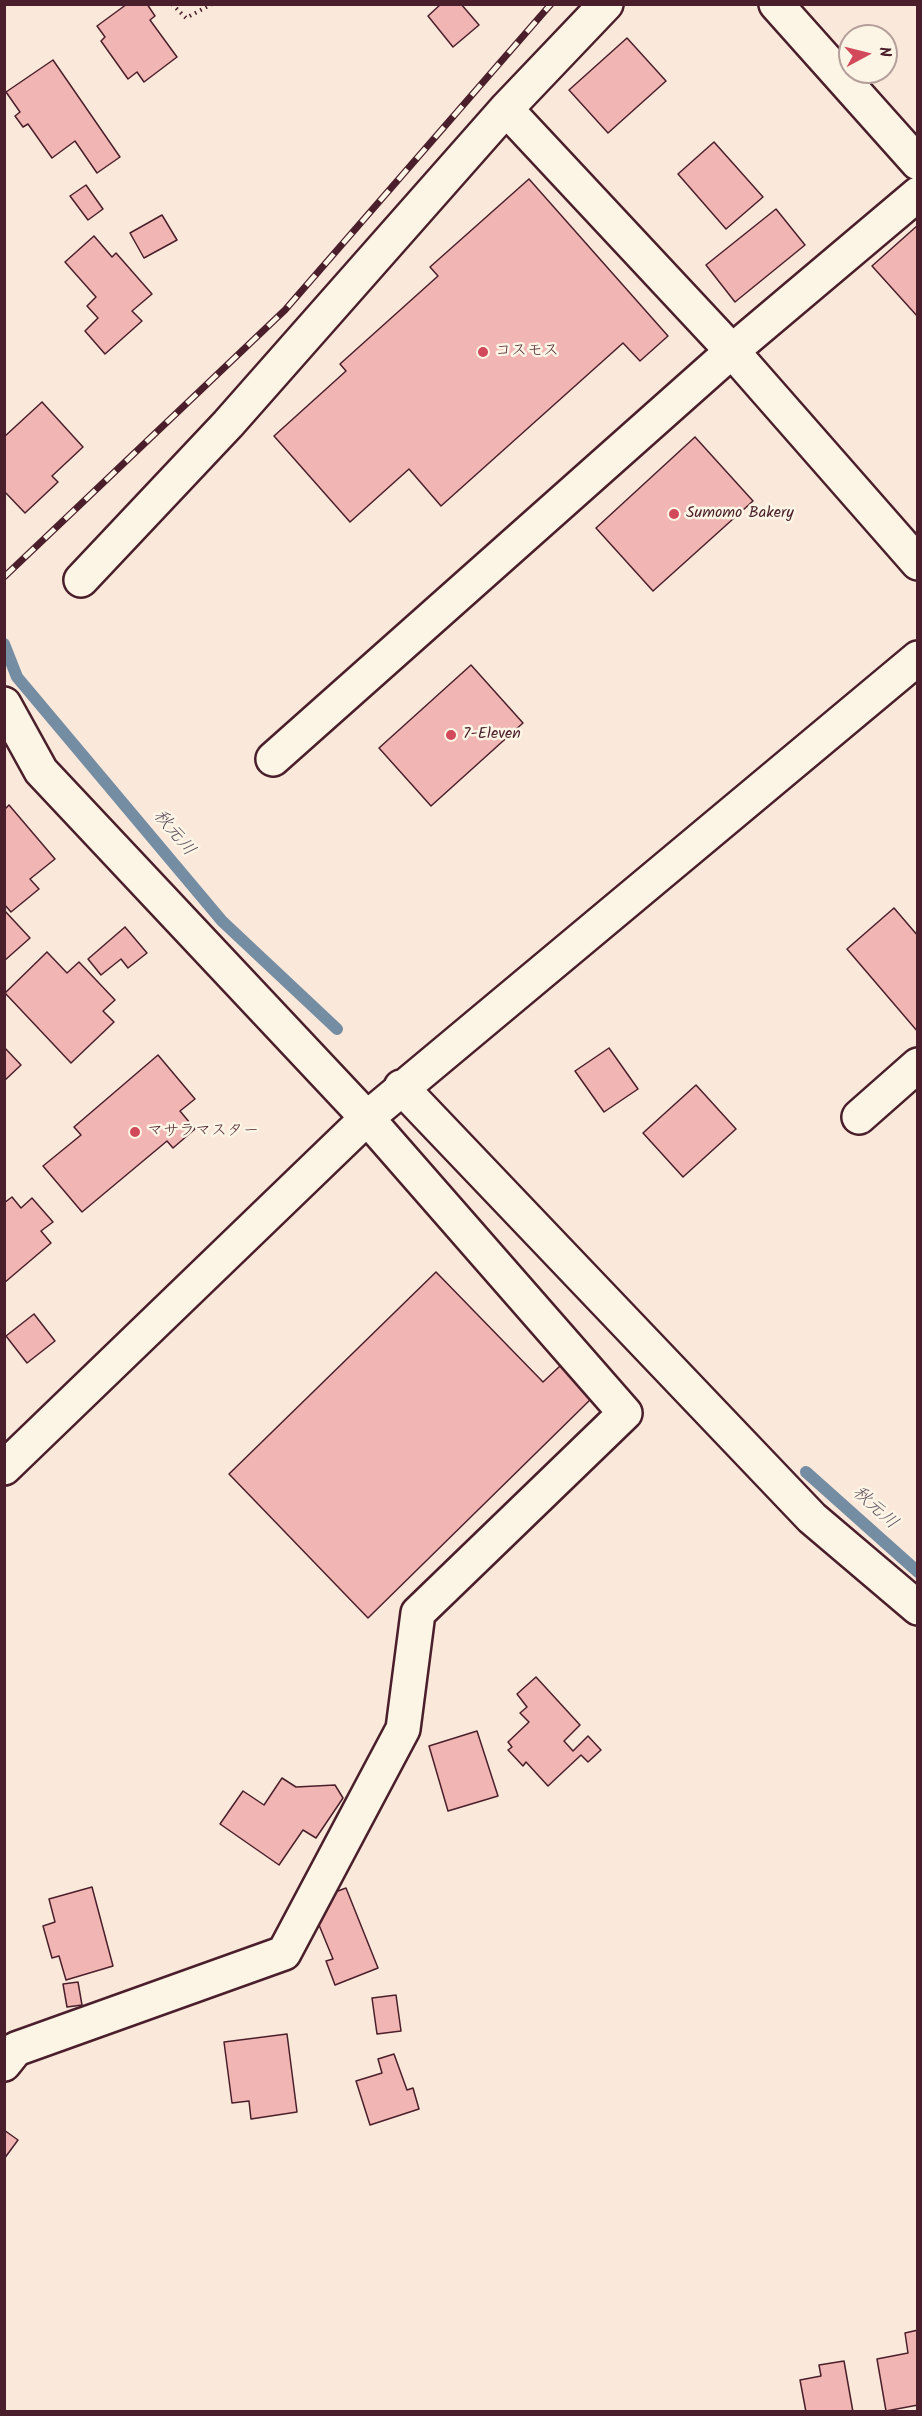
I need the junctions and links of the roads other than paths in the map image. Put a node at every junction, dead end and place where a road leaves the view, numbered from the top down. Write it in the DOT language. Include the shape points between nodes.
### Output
graph roads {
  1 [pos="606,4"];
  2 [pos="776,4"];
  3 [pos="506,109"];
  4 [pos="918,163"];
  5 [pos="918,194"];
  6 [pos="732,351"];
  7 [pos="918,563"];
  8 [pos="81,580"];
  9 [pos="918,658"];
  10 [pos="4,704"];
  11 [pos="273,759"];
  12 [pos="918,1065"];
  13 [pos="401,1087"];
  14 [pos="859,1117"];
  15 [pos="366,1118"];
  16 [pos="4,1468"];
  17 [pos="918,1608"];
  18 [pos="4,2064"];
  1 -- 3 [label="street"];
  2 -- 4 [label="street"];
  3 -- 6 [label="street"];
  3 -- 8 [label="street" via="228,424"];
  5 -- 6 [label="street"];
  6 -- 7 [label="street"];
  6 -- 11 [label="street"];
  9 -- 13 [label="street"];
  10 -- 15 [label="street" via="41,771"];
  12 -- 14 [label="street"];
  13 -- 15 [label="street"];
  13 -- 17 [label="street" via="812,1518"];
  15 -- 16 [label="street"];
  15 -- 18 [label="street" via="625,1413 418,1613 403,1729 284,1953 16,2049"];
}
